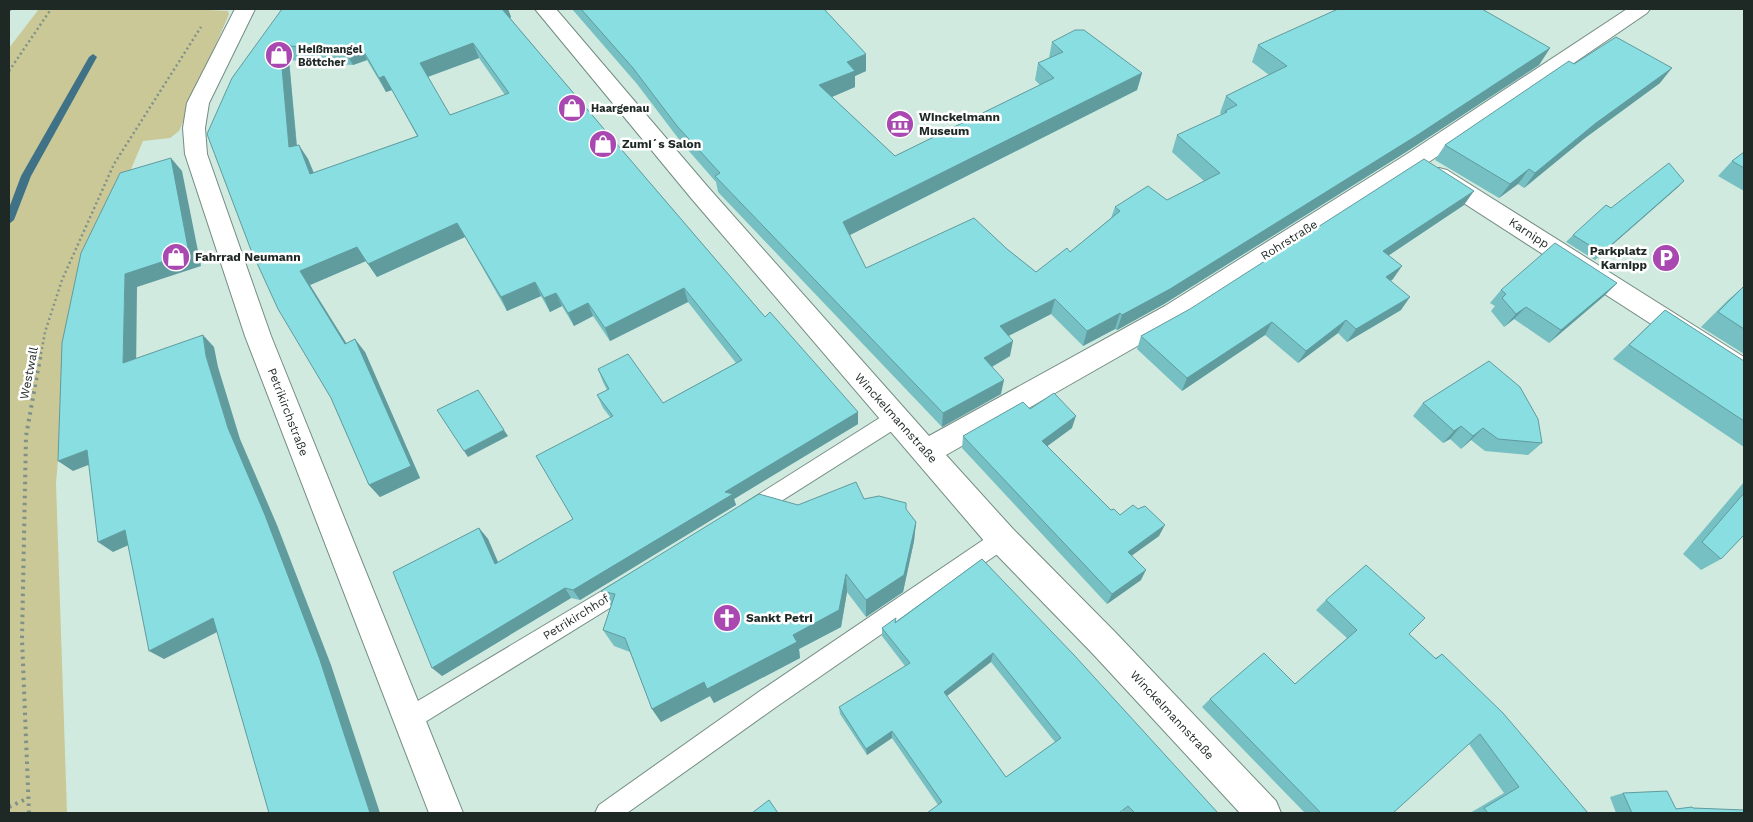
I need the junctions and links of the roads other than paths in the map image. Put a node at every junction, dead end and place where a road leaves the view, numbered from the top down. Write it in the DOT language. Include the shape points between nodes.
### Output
graph roads {
  1 [pos="245,9"];
  2 [pos="545,9"];
  3 [pos="1640,9"];
  4 [pos="1415,160"];
  5 [pos="1744,370"];
  6 [pos="896,418"];
  7 [pos="926,452"];
  8 [pos="731,522"];
  9 [pos="1002,539"];
  10 [pos="648,573"];
  11 [pos="409,720"];
  12 [pos="446,813"];
  13 [pos="607,813"];
  14 [pos="1264,813"];
  1 -- 11 [label="street, Petrikirchstraße" via="198,103 194,128 196,154 258,336"];
  2 -- 6 [label="street, Winckelmannstraße"];
  3 -- 4 [label="street, Rohrstraße"];
  4 -- 5 [label="street, Karnipp"];
  4 -- 7 [label="street, Rohrstraße" via="1174,313"];
  6 -- 7 [label="street, Winckelmannstraße"];
  6 -- 8 [label="lane"];
  7 -- 9 [label="street, Winckelmannstraße"];
  9 -- 13 [label="lane"];
  9 -- 14 [label="street, Winckelmannstraße"];
  10 -- 11 [label="lane, Petrikirchhof"];
  11 -- 12 [label="street, Petrikirchstraße"];
}
